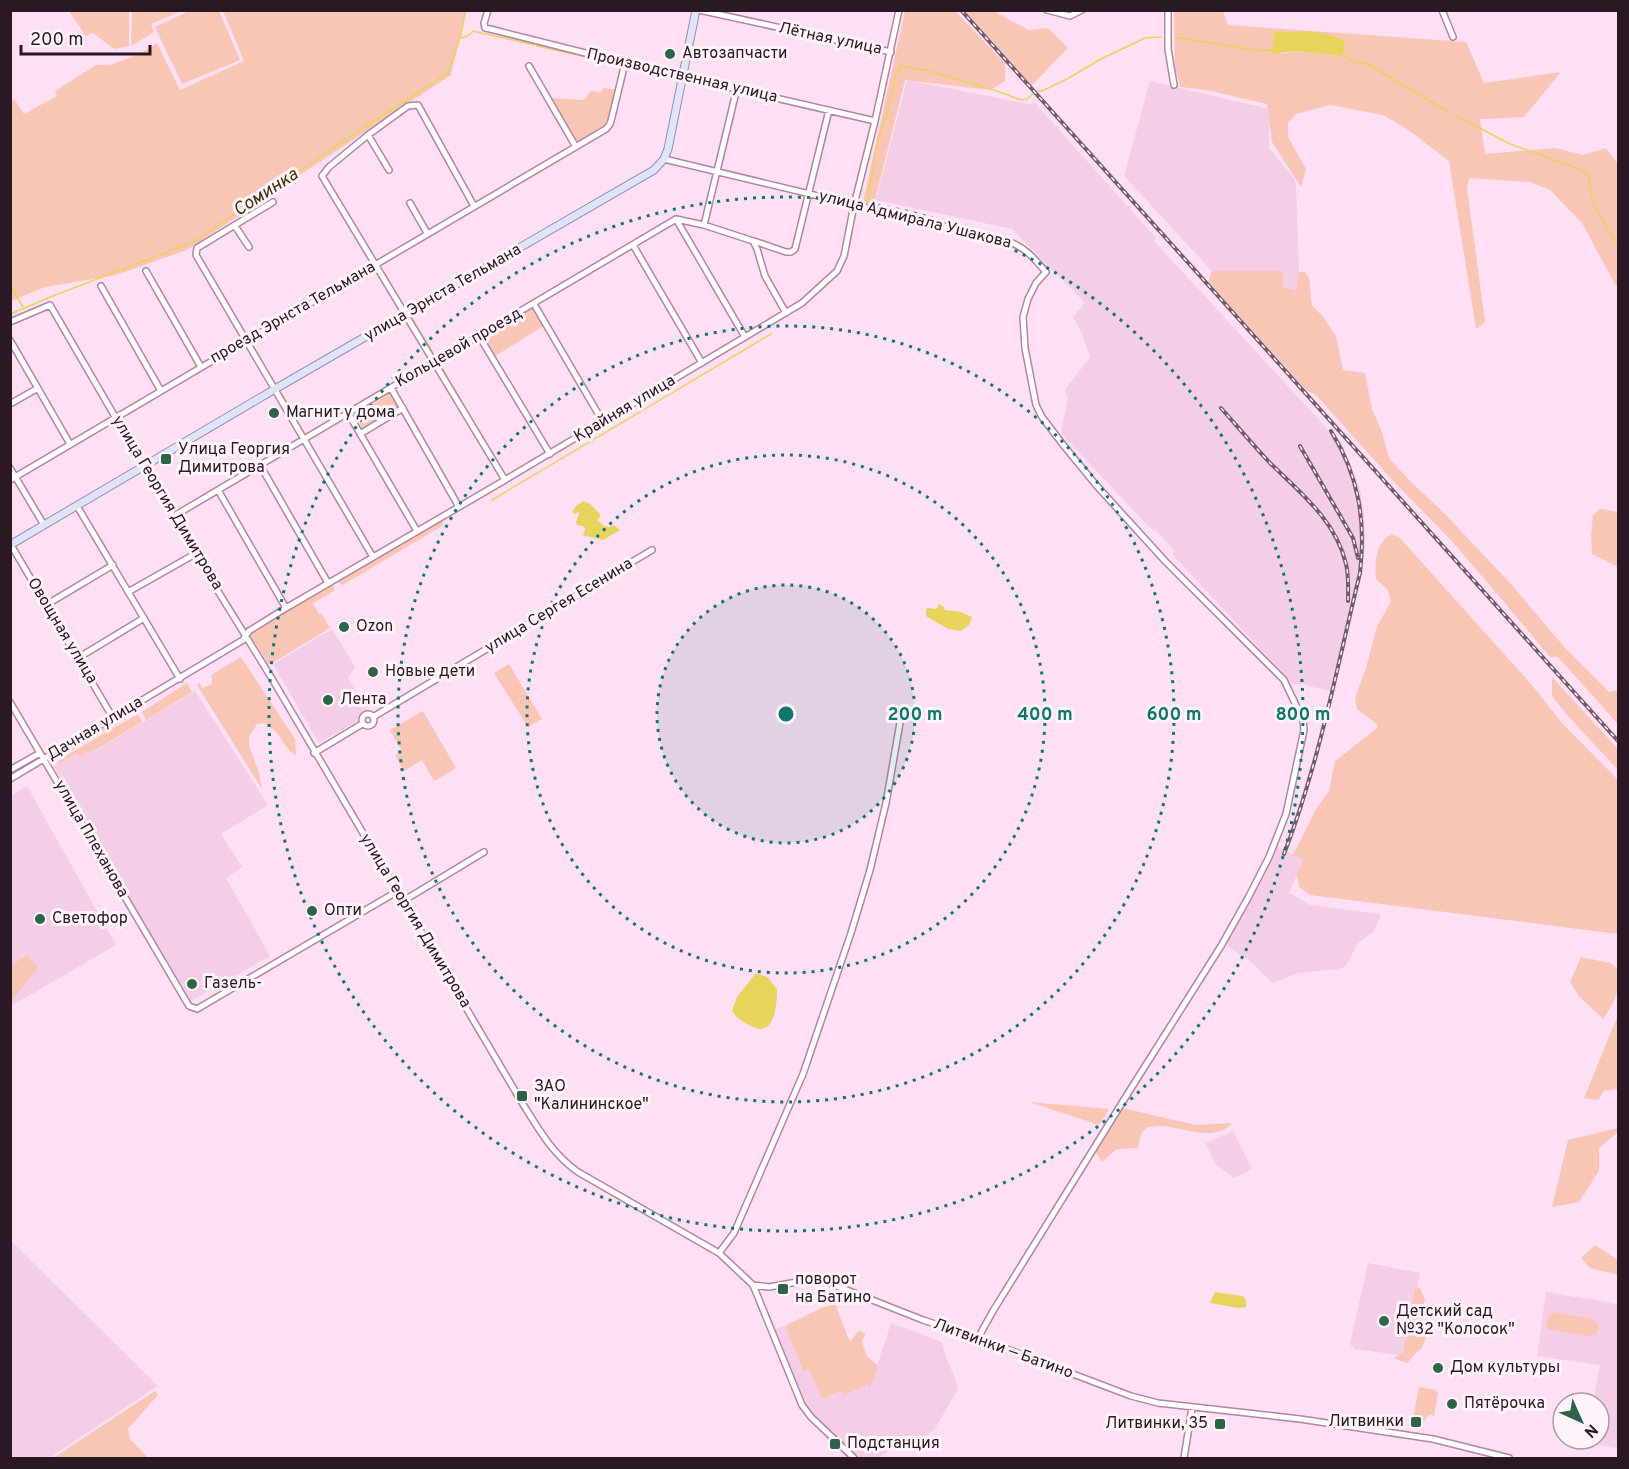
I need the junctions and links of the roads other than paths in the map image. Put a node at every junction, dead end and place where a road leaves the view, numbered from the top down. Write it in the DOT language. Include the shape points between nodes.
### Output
graph roads {
  1 [pos="488,10"];
  2 [pos="697,10"];
  3 [pos="899,10"];
  4 [pos="1047,10"];
  5 [pos="1083,10"];
  6 [pos="1168,10"];
  7 [pos="1442,10"];
  8 [pos="1453,37"];
  9 [pos="891,52"];
  10 [pos="625,63"];
  11 [pos="529,66"];
  12 [pos="682,75"];
  13 [pos="1174,85"];
  14 [pos="736,88"];
  15 [pos="829,110"];
  16 [pos="875,121"];
  17 [pos="368,135"];
  18 [pos="576,147"];
  19 [pos="664,159"];
  20 [pos="389,170"];
  21 [pos="716,172"];
  22 [pos="809,194"];
  23 [pos="273,202"];
  24 [pos="410,203"];
  25 [pos="854,205"];
  26 [pos="474,206"];
  27 [pos="676,219"];
  28 [pos="704,225"];
  29 [pos="236,226"];
  30 [pos="427,233"];
  31 [pos="753,241"];
  32 [pos="633,244"];
  33 [pos="249,247"];
  34 [pos="376,264"];
  35 [pos="146,271"];
  36 [pos="101,286"];
  37 [pos="534,304"];
  38 [pos="786,313"];
  39 [pos="406,314"];
  40 [pos="10,322"];
  41 [pos="480,336"];
  42 [pos="745,337"];
  43 [pos="10,340"];
  44 [pos="246,341"];
  45 [pos="435,362"];
  46 [pos="702,363"];
  47 [pos="201,367"];
  48 [pos="38,388"];
  49 [pos="391,388"];
  50 [pos="275,389"];
  51 [pos="161,391"];
  52 [pos="10,404"];
  53 [pos="403,408"];
  54 [pos="348,413"];
  55 [pos="116,417"];
  56 [pos="603,422"];
  57 [pos="360,434"];
  58 [pos="303,439"];
  59 [pos="70,444"];
  60 [pos="550,454"];
  61 [pos="260,465"];
  62 [pos="145,466"];
  63 [pos="10,468"];
  64 [pos="13,478"];
  65 [pos="505,480"];
  66 [pos="218,490"];
  67 [pos="78,506"];
  68 [pos="459,507"];
  69 [pos="174,516"];
  70 [pos="44,525"];
  71 [pos="417,531"];
  72 [pos="11,545"];
  73 [pos="652,550"];
  74 [pos="195,554"];
  75 [pos="373,557"];
  76 [pos="113,565"];
  77 [pos="328,583"];
  78 [pos="128,592"];
  79 [pos="46,605"];
  80 [pos="286,608"];
  81 [pos="144,618"];
  82 [pos="246,635"];
  83 [pos="78,658"];
  84 [pos="180,679"];
  85 [pos="10,702"];
  86 [pos="374,717"];
  87 [pos="901,717"];
  88 [pos="113,718"];
  89 [pos="362,724"];
  90 [pos="40,753"];
  91 [pos="315,753"];
  92 [pos="44,759"];
  93 [pos="10,770"];
  94 [pos="10,779"];
  95 [pos="484,852"];
  96 [pos="398,891"];
  97 [pos="403,901"];
  98 [pos="719,1253"];
  99 [pos="753,1285"];
  100 [pos="978,1338"];
  101 [pos="1192,1408"];
  102 [pos="854,1458"];
  103 [pos="1185,1458"];
  104 [pos="1509,1458"];
  1 -- 10 [label="street, Производственная улица" via="485,28"];
  2 -- 9 [label="street, Лётная улица"];
  2 -- 12 [label="main road"];
  3 -- 9 [label="street, Крайняя улица"];
  4 -- 5 [label="street" via="1070,16"];
  6 -- 13 [label="street" via="1168,49"];
  7 -- 8 [label="street"];
  9 -- 16 [label="street, Крайняя улица"];
  10 -- 12 [label="street, Производственная улица"];
  10 -- 18 [label="street, проезд Эрнста Тельмана" via="610,124"];
  11 -- 18 [label="street"];
  12 -- 14 [label="street, Производственная улица"];
  12 -- 19 [label="main road"];
  14 -- 15 [label="street, Производственная улица"];
  14 -- 21 [label="street"];
  15 -- 16 [label="street, Производственная улица"];
  15 -- 22 [label="street, улица Адмирала Ушакова"];
  16 -- 25 [label="street, Крайняя улица"];
  17 -- 20 [label="street"];
  17 -- 26 [label="street" via="408,106 418,105"];
  17 -- 34 [label="street" via="322,176"];
  18 -- 26 [label="street, проезд Эрнста Тельмана"];
  19 -- 21 [label="street, улица Адмирала Ушакова"];
  19 -- 39 [label="main road, улица Эрнста Тельмана" via="651,172"];
  21 -- 22 [label="street, улица Адмирала Ушакова"];
  21 -- 28 [label="street"];
  22 -- 25 [label="street, улица Адмирала Ушакова"];
  22 -- 31 [label="street, улица Адмирала Ушакова" via="797,246 791,252"];
  23 -- 29 [label="street"];
  24 -- 30 [label="street"];
  25 -- 38 [label="street, Крайняя улица" via="844,256 837,271"];
  25 -- 100 [label="street, улица Адмирала Ушакова" via="1017,244 1046,272 1028,299 1023,317 1025,348 1042,417 1096,485 1165,561 1284,680 1304,720 1286,814 1248,898"];
  26 -- 30 [label="street, проезд Эрнста Тельмана"];
  27 -- 28 [label="street"];
  27 -- 32 [label="street, Кольцевой проезд"];
  27 -- 42 [label="street"];
  28 -- 31 [label="street"];
  29 -- 33 [label="street"];
  29 -- 44 [label="street" via="197,248 196,255"];
  30 -- 34 [label="street, проезд Эрнста Тельмана"];
  31 -- 38 [label="street" via="765,276"];
  32 -- 37 [label="street, Кольцевой проезд"];
  32 -- 46 [label="street"];
  34 -- 39 [label="street"];
  34 -- 44 [label="street, проезд Эрнста Тельмана"];
  35 -- 47 [label="street"];
  36 -- 51 [label="street"];
  37 -- 41 [label="street, Кольцевой проезд"];
  37 -- 56 [label="street"];
  38 -- 42 [label="street, Крайняя улица"];
  39 -- 45 [label="street"];
  39 -- 50 [label="main road, улица Эрнста Тельмана"];
  40 -- 55 [label="street, улица Георгия Димитрова" via="50,305"];
  41 -- 45 [label="street, Кольцевой проезд"];
  41 -- 60 [label="street"];
  42 -- 46 [label="street, Крайняя улица"];
  43 -- 48 [label="street"];
  44 -- 47 [label="street, проезд Эрнста Тельмана"];
  44 -- 50 [label="street"];
  45 -- 49 [label="street, Кольцевой проезд"];
  45 -- 65 [label="street"];
  46 -- 56 [label="street, Крайняя улица"];
  47 -- 51 [label="street, проезд Эрнста Тельмана"];
  48 -- 52 [label="street"];
  48 -- 59 [label="street"];
  49 -- 53 [label="street"];
  49 -- 54 [label="street, Кольцевой проезд"];
  50 -- 58 [label="street"];
  50 -- 62 [label="main road, улица Эрнста Тельмана"];
  51 -- 55 [label="street, проезд Эрнста Тельмана"];
  53 -- 57 [label="street"];
  53 -- 68 [label="street"];
  54 -- 57 [label="street"];
  54 -- 58 [label="street, Кольцевой проезд"];
  55 -- 59 [label="street, проезд Эрнста Тельмана"];
  55 -- 62 [label="street, улица Георгия Димитрова"];
  56 -- 60 [label="street, Крайняя улица"];
  57 -- 71 [label="street"];
  58 -- 61 [label="street, Кольцевой проезд"];
  58 -- 75 [label="street"];
  59 -- 64 [label="street, проезд Эрнста Тельмана"];
  60 -- 65 [label="street, Крайняя улица"];
  61 -- 66 [label="street, Кольцевой проезд"];
  61 -- 77 [label="street"];
  62 -- 67 [label="main road, улица Эрнста Тельмана"];
  62 -- 69 [label="street, улица Георгия Димитрова"];
  63 -- 64 [label="street"];
  64 -- 70 [label="street"];
  65 -- 68 [label="street, Крайняя улица"];
  66 -- 69 [label="street, Кольцевой проезд"];
  66 -- 80 [label="street"];
  67 -- 70 [label="main road, улица Эрнста Тельмана"];
  67 -- 76 [label="street"];
  68 -- 71 [label="street, Крайняя улица"];
  69 -- 74 [label="street, улица Георгия Димитрова"];
  70 -- 72 [label="main road, улица Эрнста Тельмана"];
  71 -- 75 [label="street, Крайняя улица"];
  72 -- 79 [label="street, Овощная улица"];
  73 -- 86 [label="street, улица Сергея Есенина"];
  74 -- 78 [label="street"];
  74 -- 82 [label="street, улица Георгия Димитрова"];
  75 -- 77 [label="street, Крайняя улица"];
  76 -- 78 [label="street"];
  76 -- 79 [label="street"];
  77 -- 80 [label="street, Крайняя улица"];
  78 -- 81 [label="street"];
  79 -- 83 [label="street, Овощная улица"];
  80 -- 82 [label="street, Крайняя улица"];
  81 -- 83 [label="street"];
  81 -- 84 [label="street"];
  82 -- 84 [label="street, Крайняя улица"];
  82 -- 91 [label="street, улица Георгия Димитрова"];
  83 -- 88 [label="street, Овощная улица"];
  84 -- 88 [label="street, Дачная улица"];
  85 -- 90 [label="street, улица Плеханова"];
  86 -- 89 [label="street, улица Сергея Есенина" via="371,725"];
  86 -- 89 [label="street, улица Сергея Есенина" via="364,714"];
  87 -- 98 [label="street" via="886,803 851,933 803,1074 734,1233"];
  88 -- 92 [label="street, Дачная улица"];
  89 -- 91 [label="street, улица Сергея Есенина"];
  90 -- 92 [label="street, улица Плеханова"];
  90 -- 93 [label="street, Дачная улица"];
  91 -- 96 [label="street, улица Георгия Димитрова"];
  92 -- 94 [label="street, Дачная улица"];
  92 -- 96 [label="street, улица Плеханова" via="189,1006 197,1009"];
  95 -- 97 [label="street"];
  96 -- 97 [label="street, улица Георгия Димитрова"];
  97 -- 98 [label="street, улица Георгия Димитрова" via="554,1152 578,1173"];
  98 -- 99 [label="street, улица Георгия Димитрова"];
  99 -- 100 [label="street, Литвинки — Батино" via="825,1282"];
  99 -- 102 [label="street, улица Георгия Димитрова" via="802,1405"];
  100 -- 101 [label="street, Литвинки — Батино" via="1136,1398"];
  101 -- 103 [label="street"];
  101 -- 104 [label="street, Литвинки — Батино" via="1433,1439"];
}
